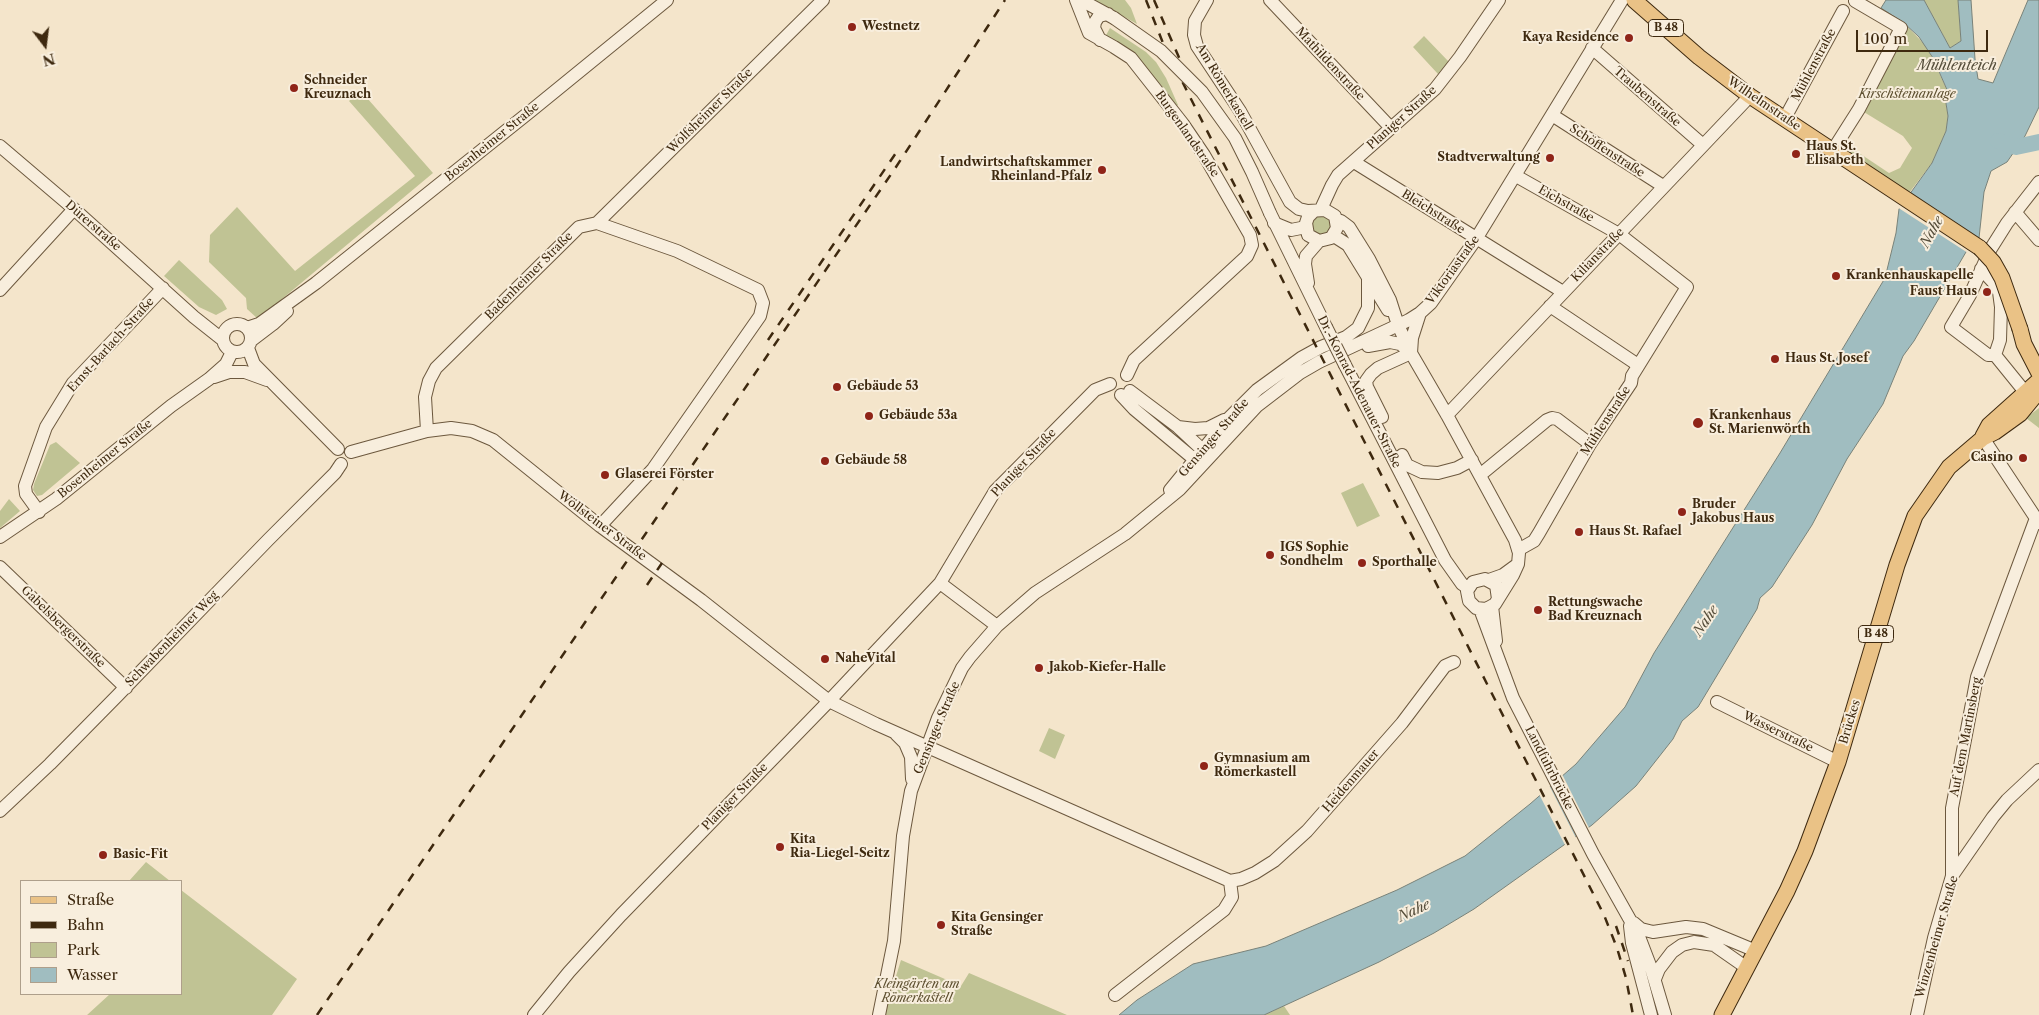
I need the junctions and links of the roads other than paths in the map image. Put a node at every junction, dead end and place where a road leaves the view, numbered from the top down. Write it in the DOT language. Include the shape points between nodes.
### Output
graph roads {
  1 [pos="667,0"];
  2 [pos="823,0"];
  3 [pos="1076,0"];
  4 [pos="1081,0"];
  5 [pos="1207,0"];
  6 [pos="1270,0"];
  7 [pos="1499,0"];
  8 [pos="1622,0"];
  9 [pos="1634,0"];
  10 [pos="1851,4"];
  11 [pos="1111,16"];
  12 [pos="1100,40"];
  13 [pos="1592,48"];
  14 [pos="1750,96"];
  15 [pos="1552,115"];
  16 [pos="1785,118"];
  17 [pos="1391,128"];
  18 [pos="1703,145"];
  19 [pos="0,146"];
  20 [pos="1833,150"];
  21 [pos="1354,162"];
  22 [pos="1273,173"];
  23 [pos="1516,176"];
  24 [pos="2039,182"];
  25 [pos="1663,186"];
  26 [pos="74,209"];
  27 [pos="1317,210"];
  28 [pos="2016,212"];
  29 [pos="1272,218"];
  30 [pos="1337,220"];
  31 [pos="597,223"];
  32 [pos="1306,225"];
  33 [pos="1619,234"];
  34 [pos="1334,236"];
  35 [pos="1476,240"];
  36 [pos="2039,240"];
  37 [pos="1319,241"];
  38 [pos="1252,245"];
  39 [pos="1981,269"];
  40 [pos="1368,278"];
  41 [pos="316,282"];
  42 [pos="1687,287"];
  43 [pos="163,288"];
  44 [pos="0,290"];
  45 [pos="1563,292"];
  46 [pos="1309,293"];
  47 [pos="1550,306"];
  48 [pos="1420,313"];
  49 [pos="1398,325"];
  50 [pos="236,342"];
  51 [pos="2032,344"];
  52 [pos="1411,353"];
  53 [pos="1337,354"];
  54 [pos="1995,355"];
  55 [pos="1638,365"];
  56 [pos="2039,373"];
  57 [pos="1127,375"];
  58 [pos="264,378"];
  59 [pos="209,379"];
  60 [pos="2039,381"];
  61 [pos="1110,384"];
  62 [pos="2032,392"];
  63 [pos="1126,393"];
  64 [pos="2039,401"];
  65 [pos="171,406"];
  66 [pos="2020,414"];
  67 [pos="1448,415"];
  68 [pos="1382,417"];
  69 [pos="1228,419"];
  70 [pos="1178,427"];
  71 [pos="427,431"];
  72 [pos="1983,438"];
  73 [pos="1590,444"];
  74 [pos="338,448"];
  75 [pos="351,452"];
  76 [pos="1402,455"];
  77 [pos="1202,457"];
  78 [pos="1472,460"];
  79 [pos="341,464"];
  80 [pos="1480,475"];
  81 [pos="38,512"];
  82 [pos="2038,520"];
  83 [pos="600,526"];
  84 [pos="0,537"];
  85 [pos="0,547"];
  86 [pos="1518,550"];
  87 [pos="1518,564"];
  88 [pos="0,567"];
  89 [pos="1489,580"];
  90 [pos="940,583"];
  91 [pos="1472,584"];
  92 [pos="1490,605"];
  93 [pos="997,626"];
  94 [pos="1454,662"];
  95 [pos="853,674"];
  96 [pos="126,688"];
  97 [pos="829,701"];
  98 [pos="1718,702"];
  99 [pos="850,711"];
  100 [pos="938,718"];
  101 [pos="894,732"];
  102 [pos="927,746"];
  103 [pos="962,761"];
  104 [pos="1838,762"];
  105 [pos="2039,770"];
  106 [pos="912,791"];
  107 [pos="0,811"];
  108 [pos="1952,876"];
  109 [pos="1230,881"];
  110 [pos="1630,920"];
  111 [pos="1756,951"];
  112 [pos="1747,968"];
  113 [pos="1654,978"];
  114 [pos="1115,995"];
  115 [pos="534,1015"];
  116 [pos="879,1015"];
  117 [pos="1651,1015"];
  118 [pos="1665,1015"];
  119 [pos="1722,1015"];
  120 [pos="1917,1015"];
  1 -- 41 [label="street, Bosenheimer Straße"];
  2 -- 31 [label="street, Wolfsheimer Straße"];
  3 -- 12 [label="street, Burgenlandstraße" via="1089,34"];
  4 -- 11 [label="street, Dr.-Konrad-Adenauer-Straße"];
  5 -- 22 [label="street, Am Römerkastell" via="1195,21 1197,46 1240,111"];
  6 -- 17 [label="street, Mathildenstraße"];
  7 -- 17 [label="street, Planiger Straße" via="1435,89"];
  8 -- 13 [label="street, Viktoriastraße"];
  9 -- 14 [label="main road, Wilhelmstraße / B 48"];
  10 -- 16 [label="street, Mühlenstraße"];
  10 -- 20 [label="street" via="1901,28"];
  11 -- 12 [label="street" via="1099,16 1095,22 1094,28"];
  11 -- 29 [label="street, Dr.-Konrad-Adenauer-Straße, bridge" via="1161,51 1214,107 1244,155"];
  12 -- 38 [label="street, Burgenlandstraße" via="1131,58 1183,124 1250,234"];
  13 -- 15 [label="street, Viktoriastraße"];
  13 -- 18 [label="street, Traubenstraße"];
  14 -- 16 [label="main road, Wilhelmstraße / B 48"];
  14 -- 18 [label="street, Kilianstraße"];
  15 -- 23 [label="street, Viktoriastraße"];
  15 -- 25 [label="street, Schöffenstraße"];
  16 -- 20 [label="main road, Wilhelmstraße / B 48"];
  17 -- 21 [label="street, Planiger Straße"];
  18 -- 25 [label="street, Kilianstraße"];
  19 -- 26 [label="street, Dürerstraße"];
  20 -- 51 [label="main road, Wilhelmstraße / B 48, bridge" via="1972,242 1989,258 2004,282 2020,329"];
  21 -- 27 [label="street, Planiger Straße" via="1335,180"];
  21 -- 35 [label="street, Bleichstraße"];
  22 -- 27 [label="street, Am Römerkastell" via="1290,202 1299,208"];
  22 -- 32 [label="street, Am Römerkastell" via="1283,201"];
  23 -- 33 [label="street, Eichstraße"];
  23 -- 35 [label="street, Viktoriastraße"];
  24 -- 28 [label="street"];
  25 -- 33 [label="street, Kilianstraße"];
  26 -- 43 [label="street, Dürerstraße"];
  26 -- 44 [label="street"];
  27 -- 30 [label="street, Am Römerkastell" via="1332,213"];
  27 -- 32 [label="street" via="1308,217"];
  28 -- 36 [label="street"];
  28 -- 39 [label="street"];
  29 -- 32 [label="street" via="1291,230"];
  29 -- 46 [label="street, Dr.-Konrad-Adenauer-Straße"];
  30 -- 34 [label="street"];
  30 -- 49 [label="street, Am Römerkastell" via="1349,227 1360,244 1390,300"];
  31 -- 71 [label="street, Badenheimer Straße" via="579,227 436,368 426,397"];
  31 -- 83 [label="street" via="677,252 738,280 758,290 763,303 760,316 653,469"];
  32 -- 37 [label="street, Am Römerkastell" via="1308,235"];
  33 -- 42 [label="street, Eichstraße"];
  33 -- 45 [label="street, Kilianstraße"];
  34 -- 37 [label="street"];
  34 -- 40 [label="street" via="1348,245"];
  35 -- 45 [label="street, Bleichstraße"];
  35 -- 48 [label="street, Viktoriastraße" via="1441,291"];
  37 -- 46 [label="street" via="1310,249 1306,260"];
  38 -- 57 [label="street, Planiger Straße" via="1247,256 1134,360"];
  39 -- 54 [label="street" via="1999,292 2000,340"];
  39 -- 54 [label="street" via="1951,328 1988,355"];
  40 -- 49 [label="street"];
  40 -- 69 [label="street, Gensinger Straße" via="1368,308 1358,328 1278,373"];
  41 -- 50 [label="street, Bosenheimer Straße"];
  41 -- 50 [label="street, Bosenheimer Straße" via="273,324"];
  42 -- 55 [label="street, Mühlenstraße"];
  43 -- 50 [label="street, Dürerstraße" via="185,308"];
  43 -- 81 [label="street, Ernst-Barlach-Straße" via="73,383 46,428 25,486 26,494"];
  45 -- 47 [label="street, Kilianstraße"];
  46 -- 91 [label="street, Dr.-Konrad-Adenauer-Straße, bridge" via="1445,560 1462,584"];
  47 -- 55 [label="street"];
  47 -- 67 [label="street, Kilianstraße"];
  48 -- 49 [label="street, Viktoriastraße"];
  48 -- 52 [label="street"];
  49 -- 52 [label="street"];
  49 -- 53 [label="street, Gensinger Straße"];
  50 -- 58 [label="street"];
  50 -- 59 [label="street, Bosenheimer Straße" via="226,364"];
  50 -- 65 [label="street, Bosenheimer Straße"];
  51 -- 56 [label="main road, B 48"];
  52 -- 53 [label="street" via="1400,344 1390,342"];
  52 -- 67 [label="street"];
  52 -- 68 [label="street" via="1378,368 1366,381"];
  53 -- 77 [label="street, Gensinger Straße" via="1300,373 1256,406"];
  54 -- 62 [label="street"];
  55 -- 73 [label="street, Mühlenstraße" via="1630,384"];
  57 -- 61 [label="street, Planiger Straße" via="1116,375"];
  57 -- 63 [label="street" via="1132,382"];
  58 -- 59 [label="street" via="245,372 229,372"];
  58 -- 74 [label="street"];
  59 -- 65 [label="street, Bosenheimer Straße"];
  60 -- 62 [label="main road, Brückes / B 48"];
  61 -- 63 [label="street" via="1112,390"];
  61 -- 90 [label="street, Planiger Straße" via="1095,390 995,491"];
  62 -- 66 [label="main road"];
  62 -- 72 [label="main road, Brückes / B 48" via="1989,425"];
  63 -- 70 [label="street"];
  63 -- 77 [label="street" via="1134,409"];
  64 -- 66 [label="street"];
  65 -- 81 [label="street, Bosenheimer Straße"];
  66 -- 72 [label="main road, Brückes"];
  67 -- 78 [label="street"];
  69 -- 70 [label="street" via="1208,428"];
  69 -- 77 [label="street, Gensinger Straße"];
  70 -- 77 [label="street"];
  71 -- 75 [label="street, Wöllsteiner Straße"];
  71 -- 83 [label="street, Wöllsteiner Straße" via="451,428 472,431 492,440"];
  72 -- 82 [label="street"];
  72 -- 104 [label="main road, Brückes / B 48" via="1949,467 1912,523"];
  73 -- 80 [label="street" via="1552,418"];
  73 -- 86 [label="street, Mühlenstraße" via="1534,541"];
  74 -- 75 [label="street" via="345,447"];
  74 -- 79 [label="street" via="335,457"];
  75 -- 79 [label="street" via="350,460"];
  76 -- 78 [label="street" via="1407,465 1422,472 1438,473"];
  77 -- 93 [label="street, Gensinger Straße" via="1160,504 1126,534 1035,593"];
  78 -- 80 [label="street"];
  79 -- 96 [label="street, Schwabenheimer Weg"];
  80 -- 86 [label="street"];
  81 -- 84 [label="street, Bosenheimer Straße"];
  81 -- 85 [label="street, Bosenheimer Straße"];
  82 -- 108 [label="street, Auf dem Martinsberg" via="1977,677 1952,808"];
  83 -- 97 [label="street, Wöllsteiner Straße" via="701,600"];
  86 -- 87 [label="street"];
  87 -- 89 [label="street"];
  87 -- 92 [label="street"];
  88 -- 96 [label="street, Gabelsbergerstraße"];
  89 -- 91 [label="street" via="1482,578"];
  89 -- 92 [label="street" via="1496,585"];
  90 -- 93 [label="street"];
  90 -- 95 [label="street, Planiger Straße"];
  91 -- 92 [label="street" via="1467,595 1473,607"];
  92 -- 110 [label="street, Landfuhrbrücke" via="1500,667 1513,698"];
  93 -- 100 [label="street, Gensinger Straße" via="962,668"];
  94 -- 109 [label="street, Heidenmauer" via="1445,666 1402,723 1307,831 1274,861 1255,873"];
  95 -- 97 [label="street, Planiger Straße"];
  95 -- 99 [label="street" via="843,695"];
  96 -- 107 [label="street, Schwabenheimer Weg"];
  97 -- 99 [label="street"];
  97 -- 115 [label="street, Planiger Straße" via="621,915"];
  98 -- 104 [label="street, Wasserstraße"];
  99 -- 101 [label="street"];
  100 -- 102 [label="street, Gensinger Straße"];
  100 -- 103 [label="street" via="941,741"];
  101 -- 102 [label="street"];
  101 -- 106 [label="street" via="905,743 911,757"];
  102 -- 103 [label="street"];
  102 -- 106 [label="street, Gensinger Straße"];
  103 -- 109 [label="street"];
  104 -- 111 [label="main road, Brückes / B 48" via="1805,851"];
  105 -- 108 [label="street, Winzenheimer Straße" via="2002,806"];
  106 -- 116 [label="street, Gensinger Straße" via="903,836 894,941"];
  108 -- 120 [label="street, Winzenheimer Straße"];
  109 -- 114 [label="street" via="1232,897 1224,910"];
  110 -- 111 [label="street" via="1641,930 1653,932 1686,927 1703,929"];
  110 -- 113 [label="street, Landfuhrbrücke" via="1641,940"];
  110 -- 117 [label="street" via="1632,943"];
  111 -- 112 [label="main road, Brückes / B 48"];
  112 -- 113 [label="street" via="1714,945 1694,942 1672,952"];
  112 -- 119 [label="main road, Brückes / B 48"];
  113 -- 118 [label="street, Landfuhrbrücke"];
}
